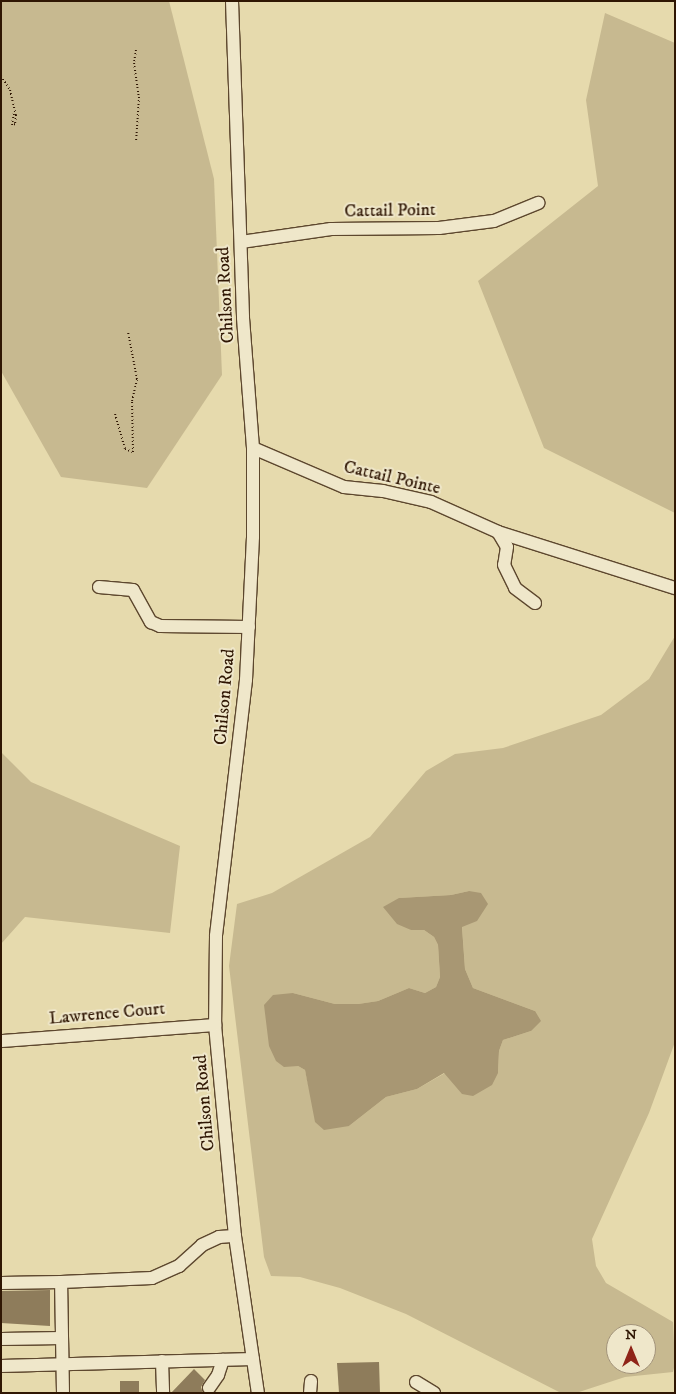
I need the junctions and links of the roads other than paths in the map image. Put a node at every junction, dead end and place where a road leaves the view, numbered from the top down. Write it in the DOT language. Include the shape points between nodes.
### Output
graph roads {
  1 [pos="232,1"];
  2 [pos="538,203"];
  3 [pos="240,242"];
  4 [pos="253,448"];
  5 [pos="498,532"];
  6 [pos="99,587"];
  7 [pos="675,588"];
  8 [pos="536,603"];
  9 [pos="249,627"];
  10 [pos="215,1025"];
  11 [pos="1,1041"];
  12 [pos="235,1236"];
  13 [pos="61,1282"];
  14 [pos="1,1283"];
  15 [pos="62,1338"];
  16 [pos="1,1340"];
  17 [pos="253,1359"];
  18 [pos="223,1360"];
  19 [pos="162,1361"];
  20 [pos="63,1364"];
  21 [pos="1,1366"];
  22 [pos="416,1382"];
  23 [pos="209,1388"];
  24 [pos="63,1393"];
  25 [pos="163,1393"];
  26 [pos="258,1393"];
  27 [pos="434,1393"];
  1 -- 3 [label="street, Chilson Road"];
  2 -- 3 [label="street, Cattail Point" via="494,221 439,228 331,229"];
  3 -- 4 [label="street, Chilson Road"];
  4 -- 5 [label="street, Cattail Pointe" via="344,487 383,491 431,502"];
  4 -- 9 [label="street, Chilson Road"];
  5 -- 7 [label="street, Cattail Pointe"];
  5 -- 8 [label="street" via="507,547 504,565 515,588"];
  6 -- 9 [label="street" via="133,590 151,622 160,626"];
  9 -- 10 [label="street, Chilson Road" via="216,936"];
  10 -- 11 [label="street, Lawrence Court"];
  10 -- 12 [label="street, Chilson Road"];
  12 -- 13 [label="street" via="202,1244 179,1266 152,1278"];
  12 -- 17 [label="street, Chilson Road"];
  13 -- 14 [label="street"];
  13 -- 15 [label="street"];
  15 -- 16 [label="street"];
  15 -- 20 [label="street"];
  17 -- 18 [label="street"];
  17 -- 26 [label="street, Chilson Road"];
  18 -- 19 [label="street"];
  18 -- 23 [label="street"];
  19 -- 20 [label="street"];
  19 -- 25 [label="street"];
  20 -- 21 [label="street"];
  20 -- 24 [label="street"];
  22 -- 27 [label="street"];
}
